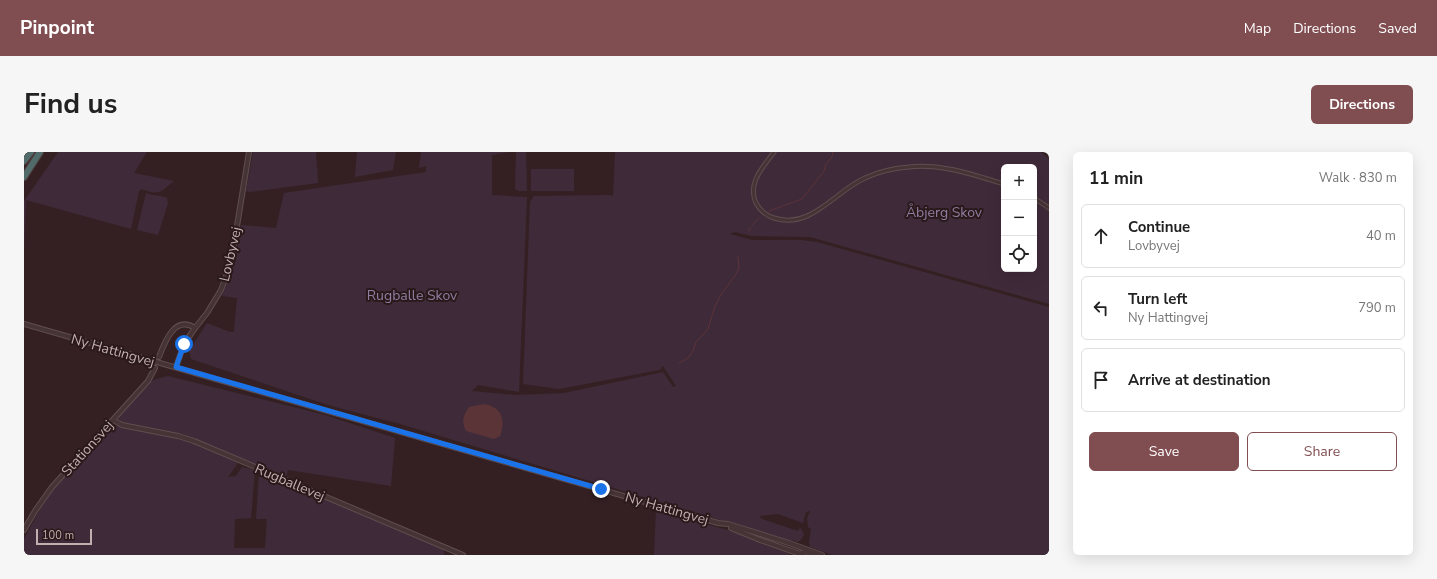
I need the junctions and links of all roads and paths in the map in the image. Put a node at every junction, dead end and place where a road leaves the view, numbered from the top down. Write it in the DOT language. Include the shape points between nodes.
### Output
graph roads {
  1 [pos="30,152"];
  2 [pos="40,152"];
  3 [pos="249,152"];
  4 [pos="774,152"];
  5 [pos="24,161"];
  6 [pos="24,177"];
  7 [pos="1001,183"];
  8 [pos="1037,200"];
  9 [pos="1049,208"];
  10 [pos="24,324"];
  11 [pos="195,328"];
  12 [pos="159,357"];
  13 [pos="176,367"];
  14 [pos="155,368"];
  15 [pos="113,420"];
  16 [pos="718,522"];
  17 [pos="24,530"];
  18 [pos="802,547"];
  19 [pos="463,555"];
  20 [pos="800,555"];
  21 [pos="813,555"];
  22 [pos="822,555"];
  1 -- 5 [label="highway"];
  2 -- 6 [label="highway"];
  3 -- 11 [label="street, Lovbyvej" via="228,271 221,290"];
  4 -- 7 [label="street" via="757,174 753,184 756,203 762,211 780,220 802,219 865,178 909,167 937,167"];
  8 -- 9 [label="street"];
  10 -- 13 [label="street, Ny Hattingvej"];
  11 -- 12 [label="street" via="184,323 178,325 163,344"];
  11 -- 13 [label="street, Lovbyvej" via="184,344"];
  13 -- 16 [label="street, Ny Hattingvej"];
  14 -- 15 [label="street, Stationsvej" via="148,382"];
  15 -- 17 [label="street, Stationsvej" via="52,487"];
  15 -- 19 [label="street, Rugballevej" via="122,425 194,441"];
  16 -- 18 [label="street, Ny Hattingvej"];
  16 -- 20 [label="street"];
  18 -- 20 [label="street"];
  18 -- 22 [label="street, Ny Hattingvej"];
  20 -- 21 [label="street" via="805,552"];
}
